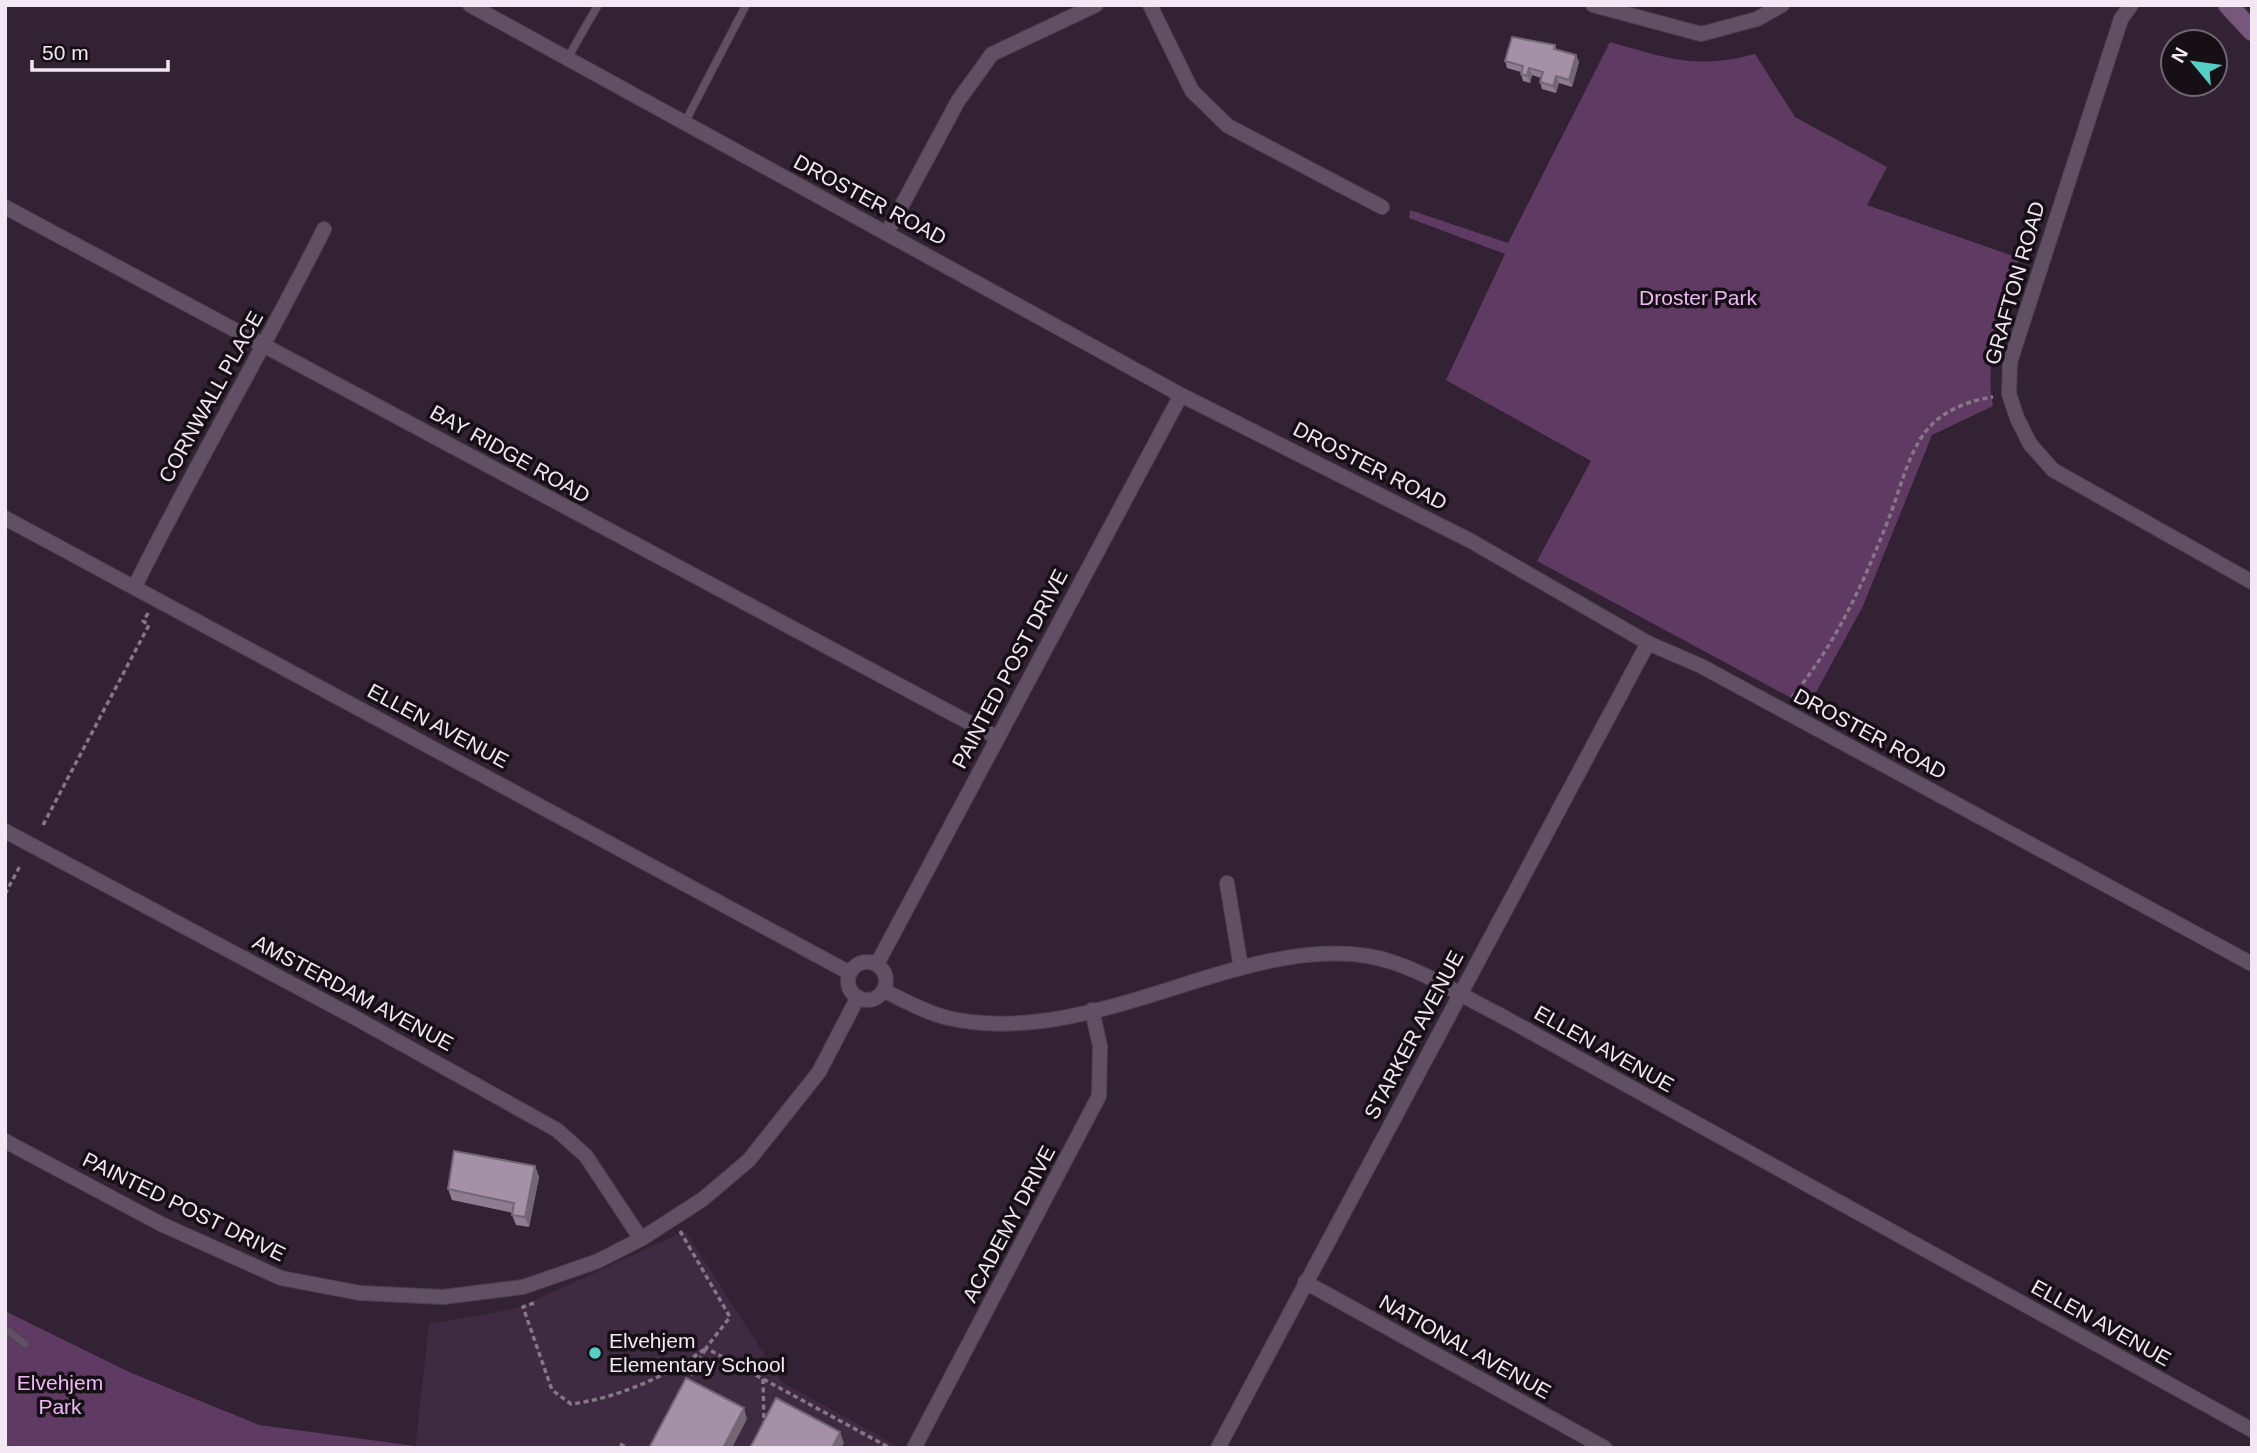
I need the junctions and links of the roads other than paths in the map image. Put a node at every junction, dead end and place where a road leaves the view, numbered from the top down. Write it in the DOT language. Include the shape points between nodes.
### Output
graph roads {
  1 [pos="470,5"];
  2 [pos="598,5"];
  3 [pos="746,5"];
  4 [pos="1096,5"];
  5 [pos="1150,5"];
  6 [pos="1593,5"];
  7 [pos="1782,5"];
  8 [pos="2131,5"];
  9 [pos="2228,5"];
  10 [pos="2252,31"];
  11 [pos="567,59"];
  12 [pos="684,124"];
  13 [pos="5,207"];
  14 [pos="1382,207"];
  15 [pos="324,229"];
  16 [pos="887,233"];
  17 [pos="264,345"];
  18 [pos="1181,395"];
  19 [pos="5,517"];
  20 [pos="2252,582"];
  21 [pos="135,586"];
  22 [pos="1648,643"];
  23 [pos="996,737"];
  24 [pos="5,831"];
  25 [pos="1227,883"];
  26 [pos="877,964"];
  27 [pos="2252,964"];
  28 [pos="1241,968"];
  29 [pos="850,973"];
  30 [pos="885,991"];
  31 [pos="1459,995"];
  32 [pos="858,997"];
  33 [pos="1092,1010"];
  34 [pos="5,1141"];
  35 [pos="641,1240"];
  36 [pos="1305,1282"];
  37 [pos="5,1328"];
  38 [pos="25,1343"];
  39 [pos="2252,1430"];
  40 [pos="914,1448"];
  41 [pos="1218,1448"];
  42 [pos="1605,1448"];
  1 -- 11 [label="street, DROSTER ROAD"];
  2 -- 11 [label="lane"];
  3 -- 12 [label="lane"];
  4 -- 16 [label="street" via="992,54 958,101"];
  5 -- 14 [label="street" via="1192,91 1228,126"];
  6 -- 7 [label="street" via="1701,34 1748,22"];
  8 -- 20 [label="street, GRAFTON ROAD" via="2121,19 2034,282 2010,362 2009,394 2030,444 2053,470"];
  9 -- 10 [label="street"];
  11 -- 12 [label="street, DROSTER ROAD"];
  12 -- 16 [label="street, DROSTER ROAD"];
  13 -- 17 [label="street, BAY RIDGE ROAD"];
  15 -- 17 [label="street, CORNWALL PLACE"];
  16 -- 18 [label="street, DROSTER ROAD"];
  17 -- 21 [label="street, CORNWALL PLACE"];
  17 -- 23 [label="street, BAY RIDGE ROAD"];
  18 -- 22 [label="street, DROSTER ROAD" via="1471,541"];
  18 -- 23 [label="street, PAINTED POST DRIVE"];
  19 -- 21 [label="street, ELLEN AVENUE"];
  21 -- 29 [label="street, ELLEN AVENUE"];
  22 -- 27 [label="street, DROSTER ROAD" via="1701,666"];
  22 -- 31 [label="street, STARKER AVENUE"];
  23 -- 26 [label="street, PAINTED POST DRIVE"];
  24 -- 35 [label="street, AMSTERDAM AVENUE" via="557,1130 586,1156"];
  25 -- 28 [label="street"];
  26 -- 29 [label="street" via="859,964"];
  26 -- 30 [label="street" via="885,973"];
  28 -- 31 [label="street, ELLEN AVENUE" via="1294,956 1367,956 1390,961"];
  28 -- 33 [label="street, ELLEN AVENUE"];
  29 -- 32 [label="street" via="849,984"];
  30 -- 32 [label="street" via="869,1000"];
  30 -- 33 [label="street, ELLEN AVENUE" via="946,1017 976,1022 1040,1021"];
  31 -- 36 [label="street, STARKER AVENUE"];
  31 -- 39 [label="street, ELLEN AVENUE"];
  32 -- 35 [label="street, PAINTED POST DRIVE" via="819,1072 749,1160 703,1199"];
  33 -- 40 [label="street, ACADEMY DRIVE" via="1100,1046 1099,1096"];
  34 -- 35 [label="street, PAINTED POST DRIVE" via="161,1224 281,1278 360,1293 443,1297 523,1287 598,1261"];
  36 -- 41 [label="street, STARKER AVENUE"];
  36 -- 42 [label="street, NATIONAL AVENUE"];
  37 -- 38 [label="lane"];
}
